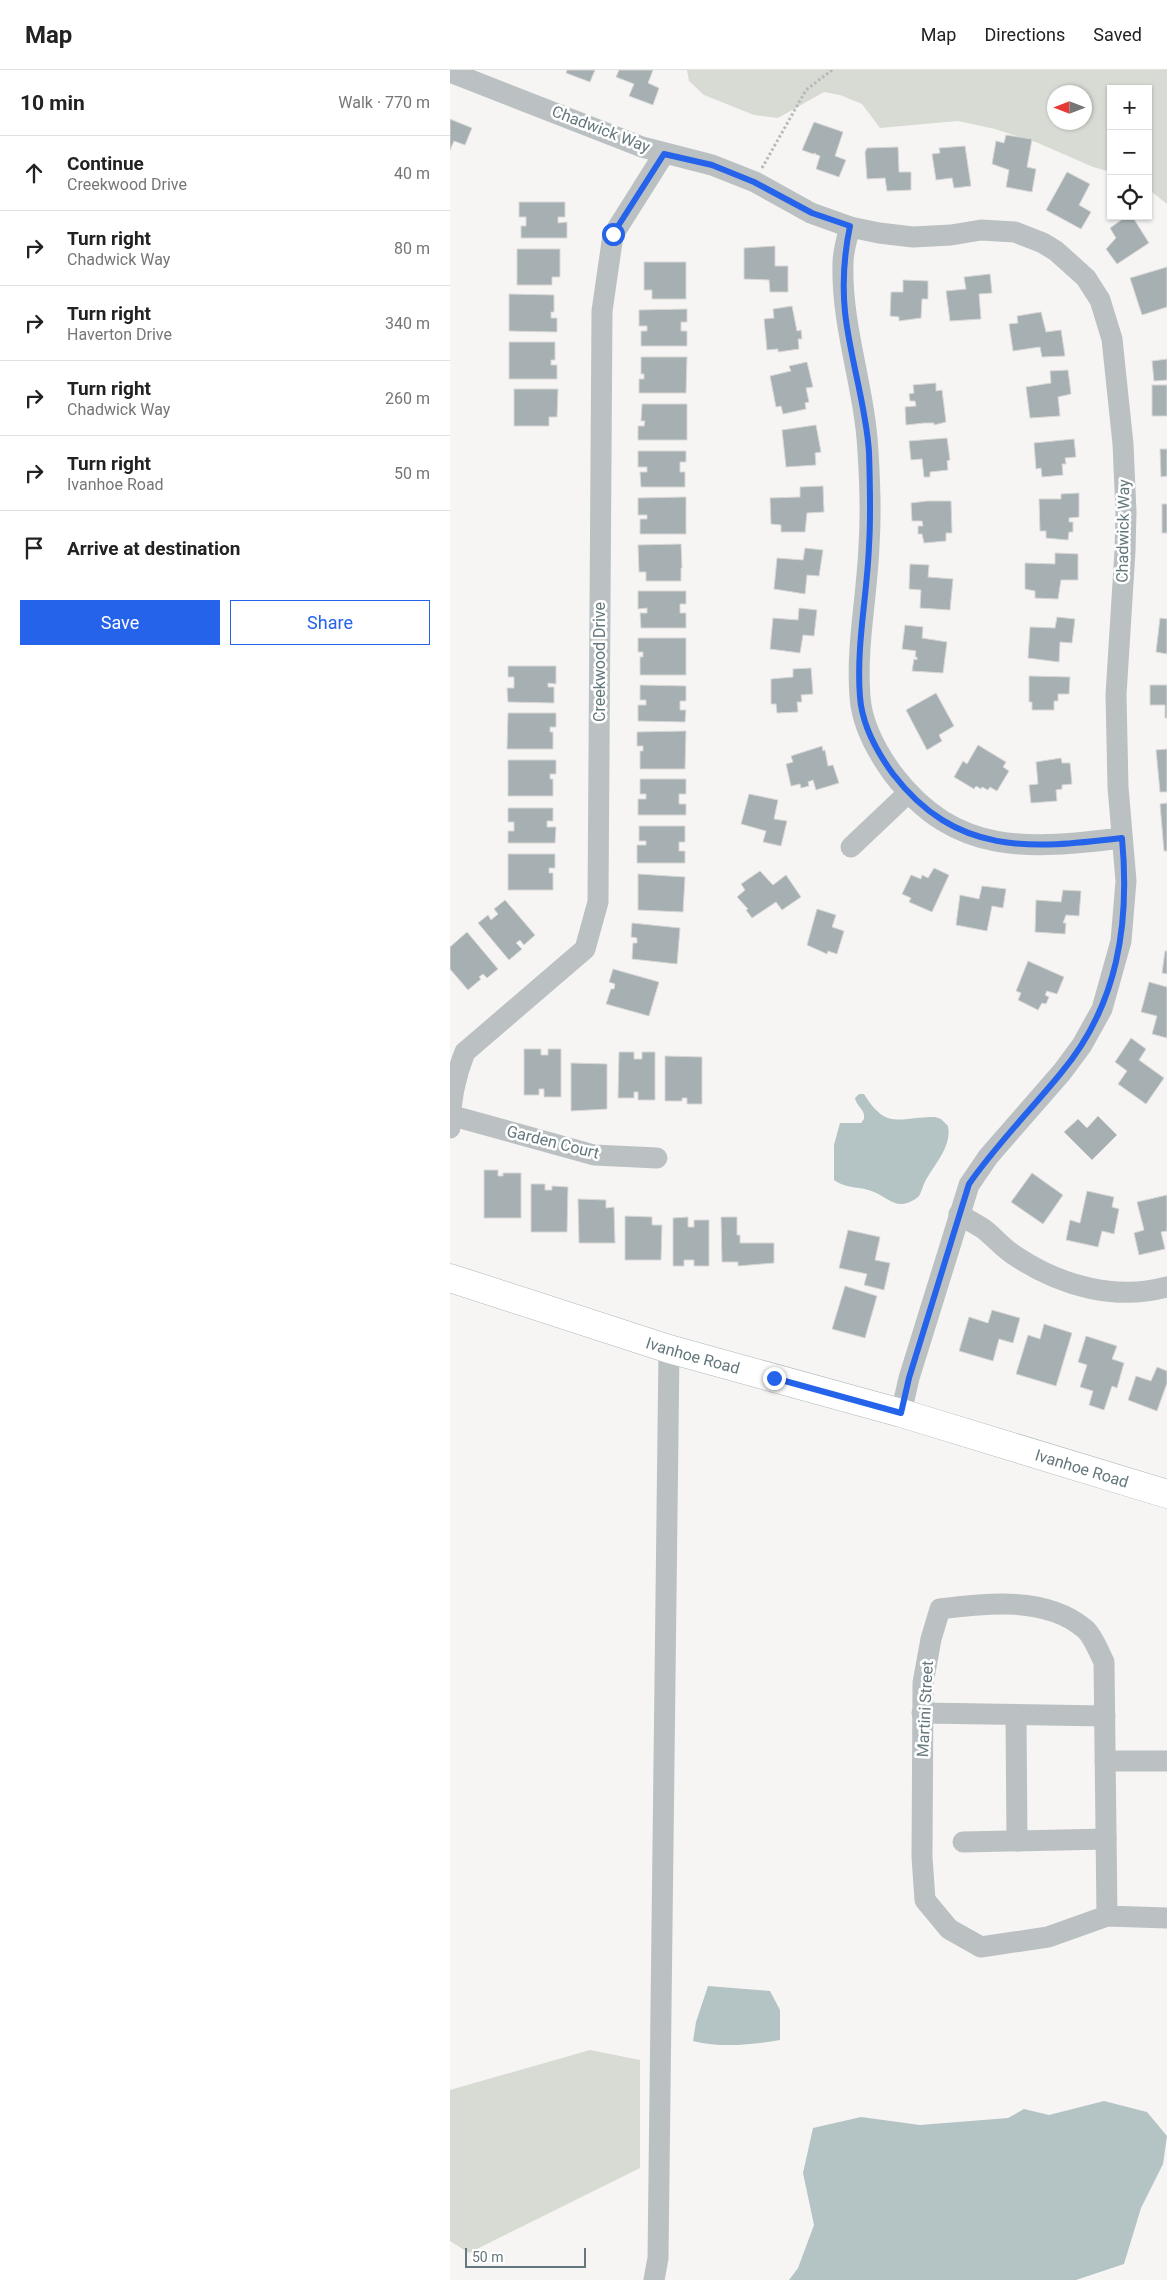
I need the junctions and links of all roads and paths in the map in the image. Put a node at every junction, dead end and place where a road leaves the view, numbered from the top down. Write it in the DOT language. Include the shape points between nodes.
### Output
graph roads {
  1 [pos="832,70"];
  2 [pos="450,72"];
  3 [pos="664,154"];
  4 [pos="754,182"];
  5 [pos="850,226"];
  6 [pos="908,793"];
  7 [pos="1122,838"];
  8 [pos="851,847"];
  9 [pos="450,1115"];
  10 [pos="450,1128"];
  11 [pos="657,1158"];
  12 [pos="958,1214"];
  13 [pos="450,1278"];
  14 [pos="1167,1287"];
  15 [pos="668,1349"];
  16 [pos="901,1413"];
  17 [pos="1167,1494"];
  18 [pos="922,1713"];
  19 [pos="1016,1716"];
  20 [pos="1105,1716"];
  21 [pos="1167,1761"];
  22 [pos="1105,1762"];
  23 [pos="1106,1839"];
  24 [pos="1017,1841"];
  25 [pos="962,1842"];
  26 [pos="1107,1916"];
  27 [pos="1167,1918"];
  28 [pos="654,2280"];
  1 -- 4 [label="path" via="806,90"];
  2 -- 3 [label="street, Chadwick Way"];
  3 -- 4 [label="street, Chadwick Way" via="712,165"];
  3 -- 9 [label="street, Creekwood Drive" via="613,234 602,311 598,902 585,949 465,1052 458,1070"];
  4 -- 5 [label="street, Chadwick Way" via="812,213"];
  5 -- 6 [label="street" via="843,261 845,312 868,451 869,546 858,658 860,699 873,742"];
  5 -- 7 [label="street, Chadwick Way" via="913,237 981,230 1015,232 1056,251 1086,278 1100,300 1112,339 1126,512 1116,695"];
  6 -- 7 [label="street" via="924,809 956,828 985,839 1022,846 1054,846"];
  6 -- 8 [label="street"];
  7 -- 12 [label="street, Chadwick Way" via="1126,881 1121,941 1102,1010 1062,1072 988,1157 969,1184"];
  9 -- 10 [label="street, Creekwood Drive"];
  9 -- 11 [label="street, Garden Court" via="594,1155"];
  12 -- 14 [label="street" via="984,1230 1015,1256 1059,1280 1096,1290 1137,1292"];
  12 -- 16 [label="street, Chadwick Way"];
  13 -- 15 [label="main road, Ivanhoe Road"];
  15 -- 16 [label="main road, Ivanhoe Road"];
  15 -- 28 [label="street" via="658,2258"];
  16 -- 17 [label="main road, Ivanhoe Road"];
  18 -- 19 [label="street"];
  18 -- 20 [label="street, Martini Street" via="924,1674 940,1609 980,1604 1056,1611 1086,1630 1104,1662"];
  18 -- 26 [label="street, Martini Street" via="925,1900 949,1929 981,1947 1048,1936"];
  19 -- 20 [label="street"];
  19 -- 24 [label="street"];
  20 -- 22 [label="street, Martini Street"];
  21 -- 22 [label="street"];
  22 -- 23 [label="street, Martini Street"];
  23 -- 24 [label="street"];
  23 -- 26 [label="street, Martini Street"];
  24 -- 25 [label="street"];
  26 -- 27 [label="street, Martini Street"];
}
